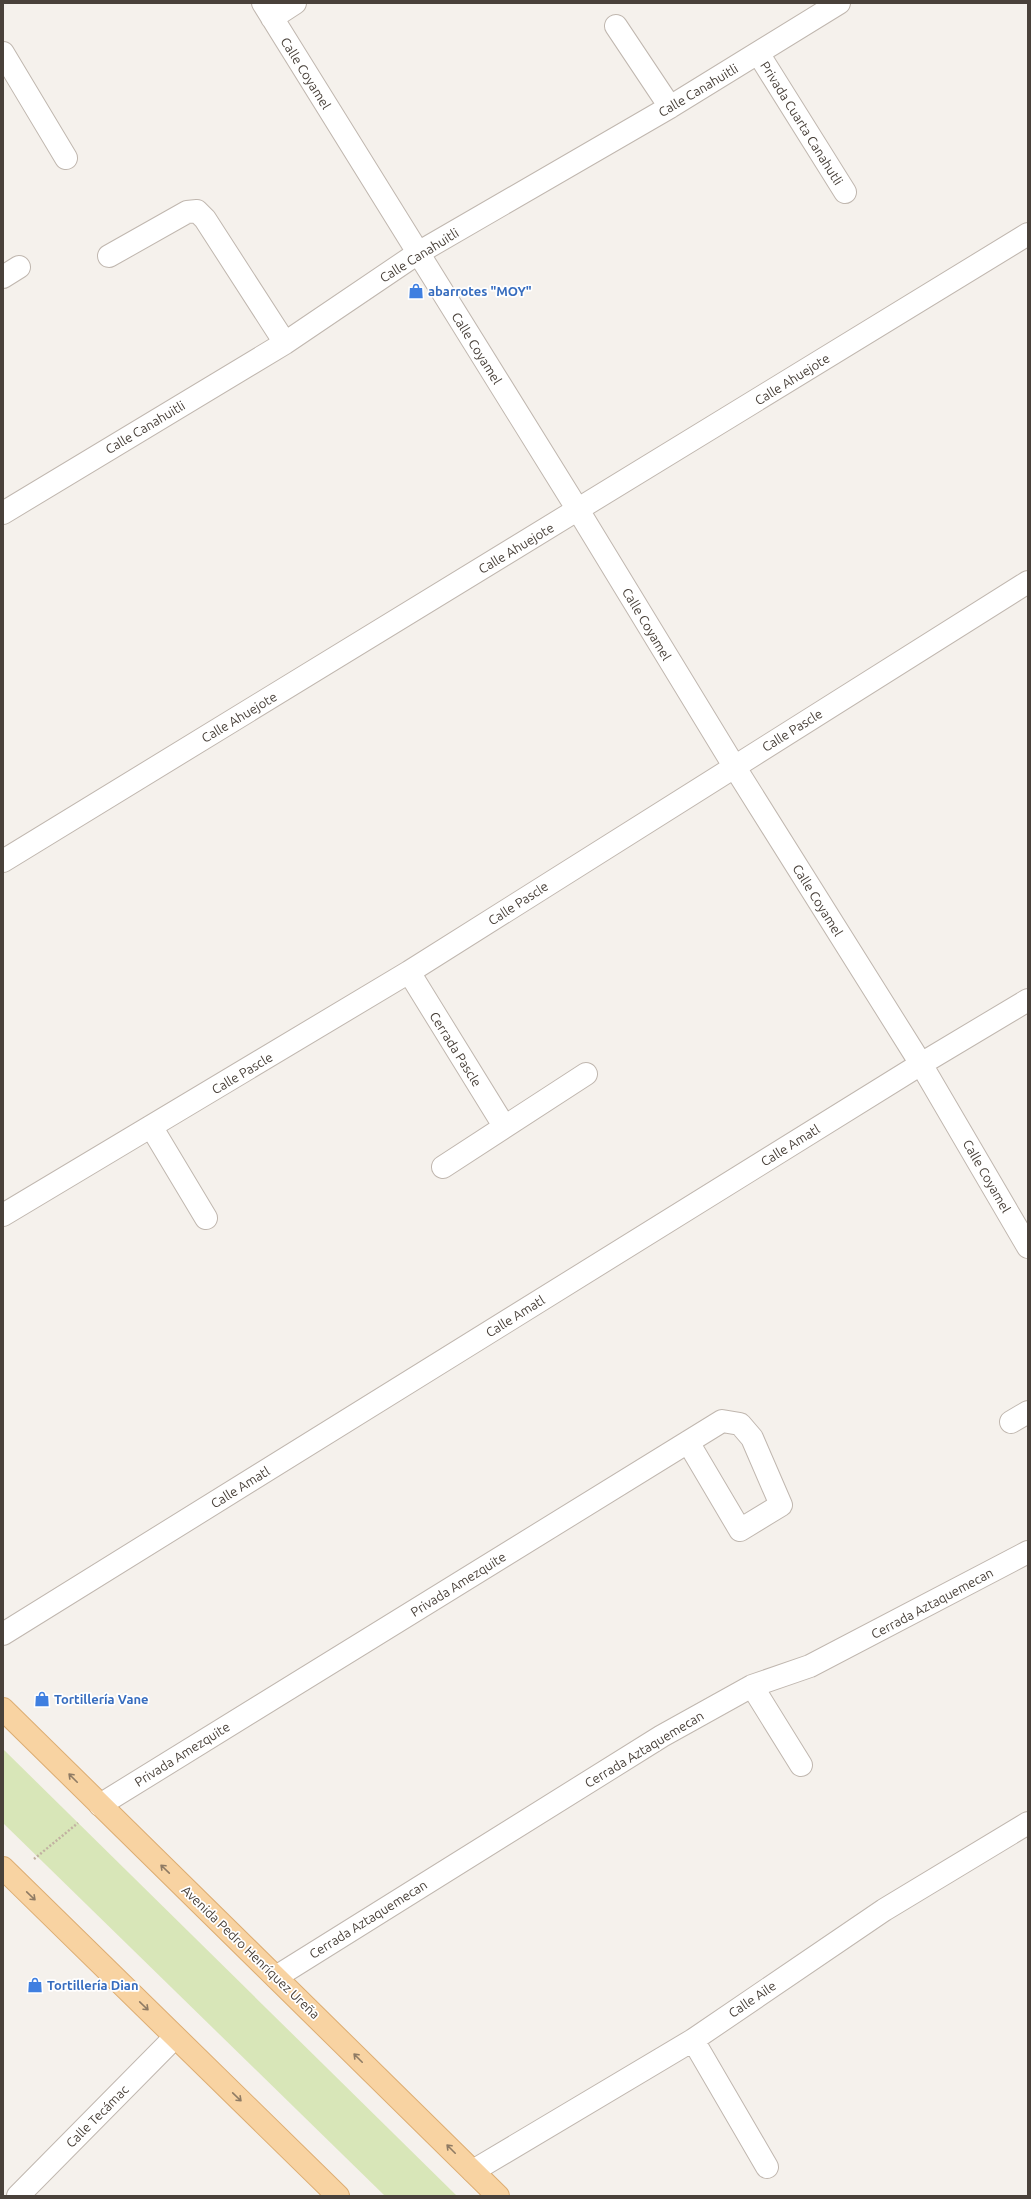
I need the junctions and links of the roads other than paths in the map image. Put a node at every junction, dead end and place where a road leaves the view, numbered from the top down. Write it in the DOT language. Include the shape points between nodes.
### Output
graph roads {
  1 [pos="295,3"];
  2 [pos="839,3"];
  3 [pos="268,10"];
  4 [pos="616,26"];
  5 [pos="3,53"];
  6 [pos="758,53"];
  7 [pos="670,107"];
  8 [pos="66,158"];
  9 [pos="845,192"];
  10 [pos="1028,234"];
  11 [pos="418,253"];
  12 [pos="109,256"];
  13 [pos="285,343"];
  14 [pos="578,510"];
  15 [pos="3,513"];
  16 [pos="1028,582"];
  17 [pos="734,766"];
  18 [pos="3,861"];
  19 [pos="409,972"];
  20 [pos="1028,1000"];
  21 [pos="921,1064"];
  22 [pos="586,1074"];
  23 [pos="504,1126"];
  24 [pos="152,1128"];
  25 [pos="444,1167"];
  26 [pos="3,1215"];
  27 [pos="206,1218"];
  28 [pos="1028,1247"];
  29 [pos="688,1442"];
  30 [pos="1028,1552"];
  31 [pos="3,1634"];
  32 [pos="752,1686"];
  33 [pos="3,1709"];
  34 [pos="801,1765"];
  35 [pos="100,1805"];
  36 [pos="1028,1823"];
  37 [pos="7,1872"];
  38 [pos="276,1977"];
  39 [pos="175,2037"];
  40 [pos="693,2040"];
  41 [pos="767,2167"];
  42 [pos="473,2171"];
  43 [pos="335,2195"];
  44 [pos="18,2196"];
  45 [pos="498,2196"];
  1 -- 3 [label="street"];
  2 -- 6 [label="street, Calle Canahuitli"];
  3 -- 11 [label="street, Calle Coyamel"];
  4 -- 7 [label="street"];
  5 -- 8 [label="street"];
  6 -- 7 [label="street, Calle Canahuitli"];
  6 -- 9 [label="street, Privada Cuarta Canahutli"];
  7 -- 11 [label="street, Calle Canahuitli"];
  10 -- 14 [label="street, Calle Ahuejote"];
  11 -- 13 [label="street, Calle Canahuitli"];
  11 -- 14 [label="street, Calle Coyamel"];
  12 -- 13 [label="street" via="187,212 197,211 205,219"];
  13 -- 15 [label="street, Calle Canahuitli"];
  14 -- 17 [label="street, Calle Coyamel"];
  14 -- 18 [label="street, Calle Ahuejote"];
  16 -- 17 [label="street, Calle Pascle"];
  17 -- 19 [label="street, Calle Pascle"];
  17 -- 21 [label="street, Calle Coyamel"];
  19 -- 23 [label="street, Cerrada Pascle"];
  19 -- 24 [label="street, Calle Pascle"];
  20 -- 21 [label="street, Calle Amatl"];
  21 -- 28 [label="street, Calle Coyamel"];
  21 -- 31 [label="street, Calle Amatl"];
  22 -- 23 [label="street"];
  23 -- 25 [label="street"];
  24 -- 26 [label="street, Calle Pascle"];
  24 -- 27 [label="street"];
  29 -- 29 [label="street, Privada Amezquite" via="722,1421 740,1424 752,1438 781,1505 740,1530"];
  29 -- 35 [label="street, Privada Amezquite"];
  30 -- 32 [label="street, Cerrada Aztaquemecan" via="810,1666"];
  32 -- 34 [label="street"];
  32 -- 38 [label="street, Cerrada Aztaquemecan" via="662,1736"];
  35 -- 33 [label="main road, Avenida Pedro Henríquez Ureña, one-way"];
  38 -- 35 [label="main road, Avenida Pedro Henríquez Ureña, one-way"];
  36 -- 40 [label="street, Calle Aile" via="884,1910"];
  37 -- 39 [label="main road, one-way"];
  42 -- 38 [label="main road, Avenida Pedro Henríquez Ureña, one-way"];
  39 -- 43 [label="main road, one-way"];
  39 -- 44 [label="street, Calle Tecámac"];
  40 -- 41 [label="street"];
  40 -- 42 [label="street, Calle Aile"];
  42 -- 45 [label="main road, Avenida Pedro Henríquez Ureña"];
}
